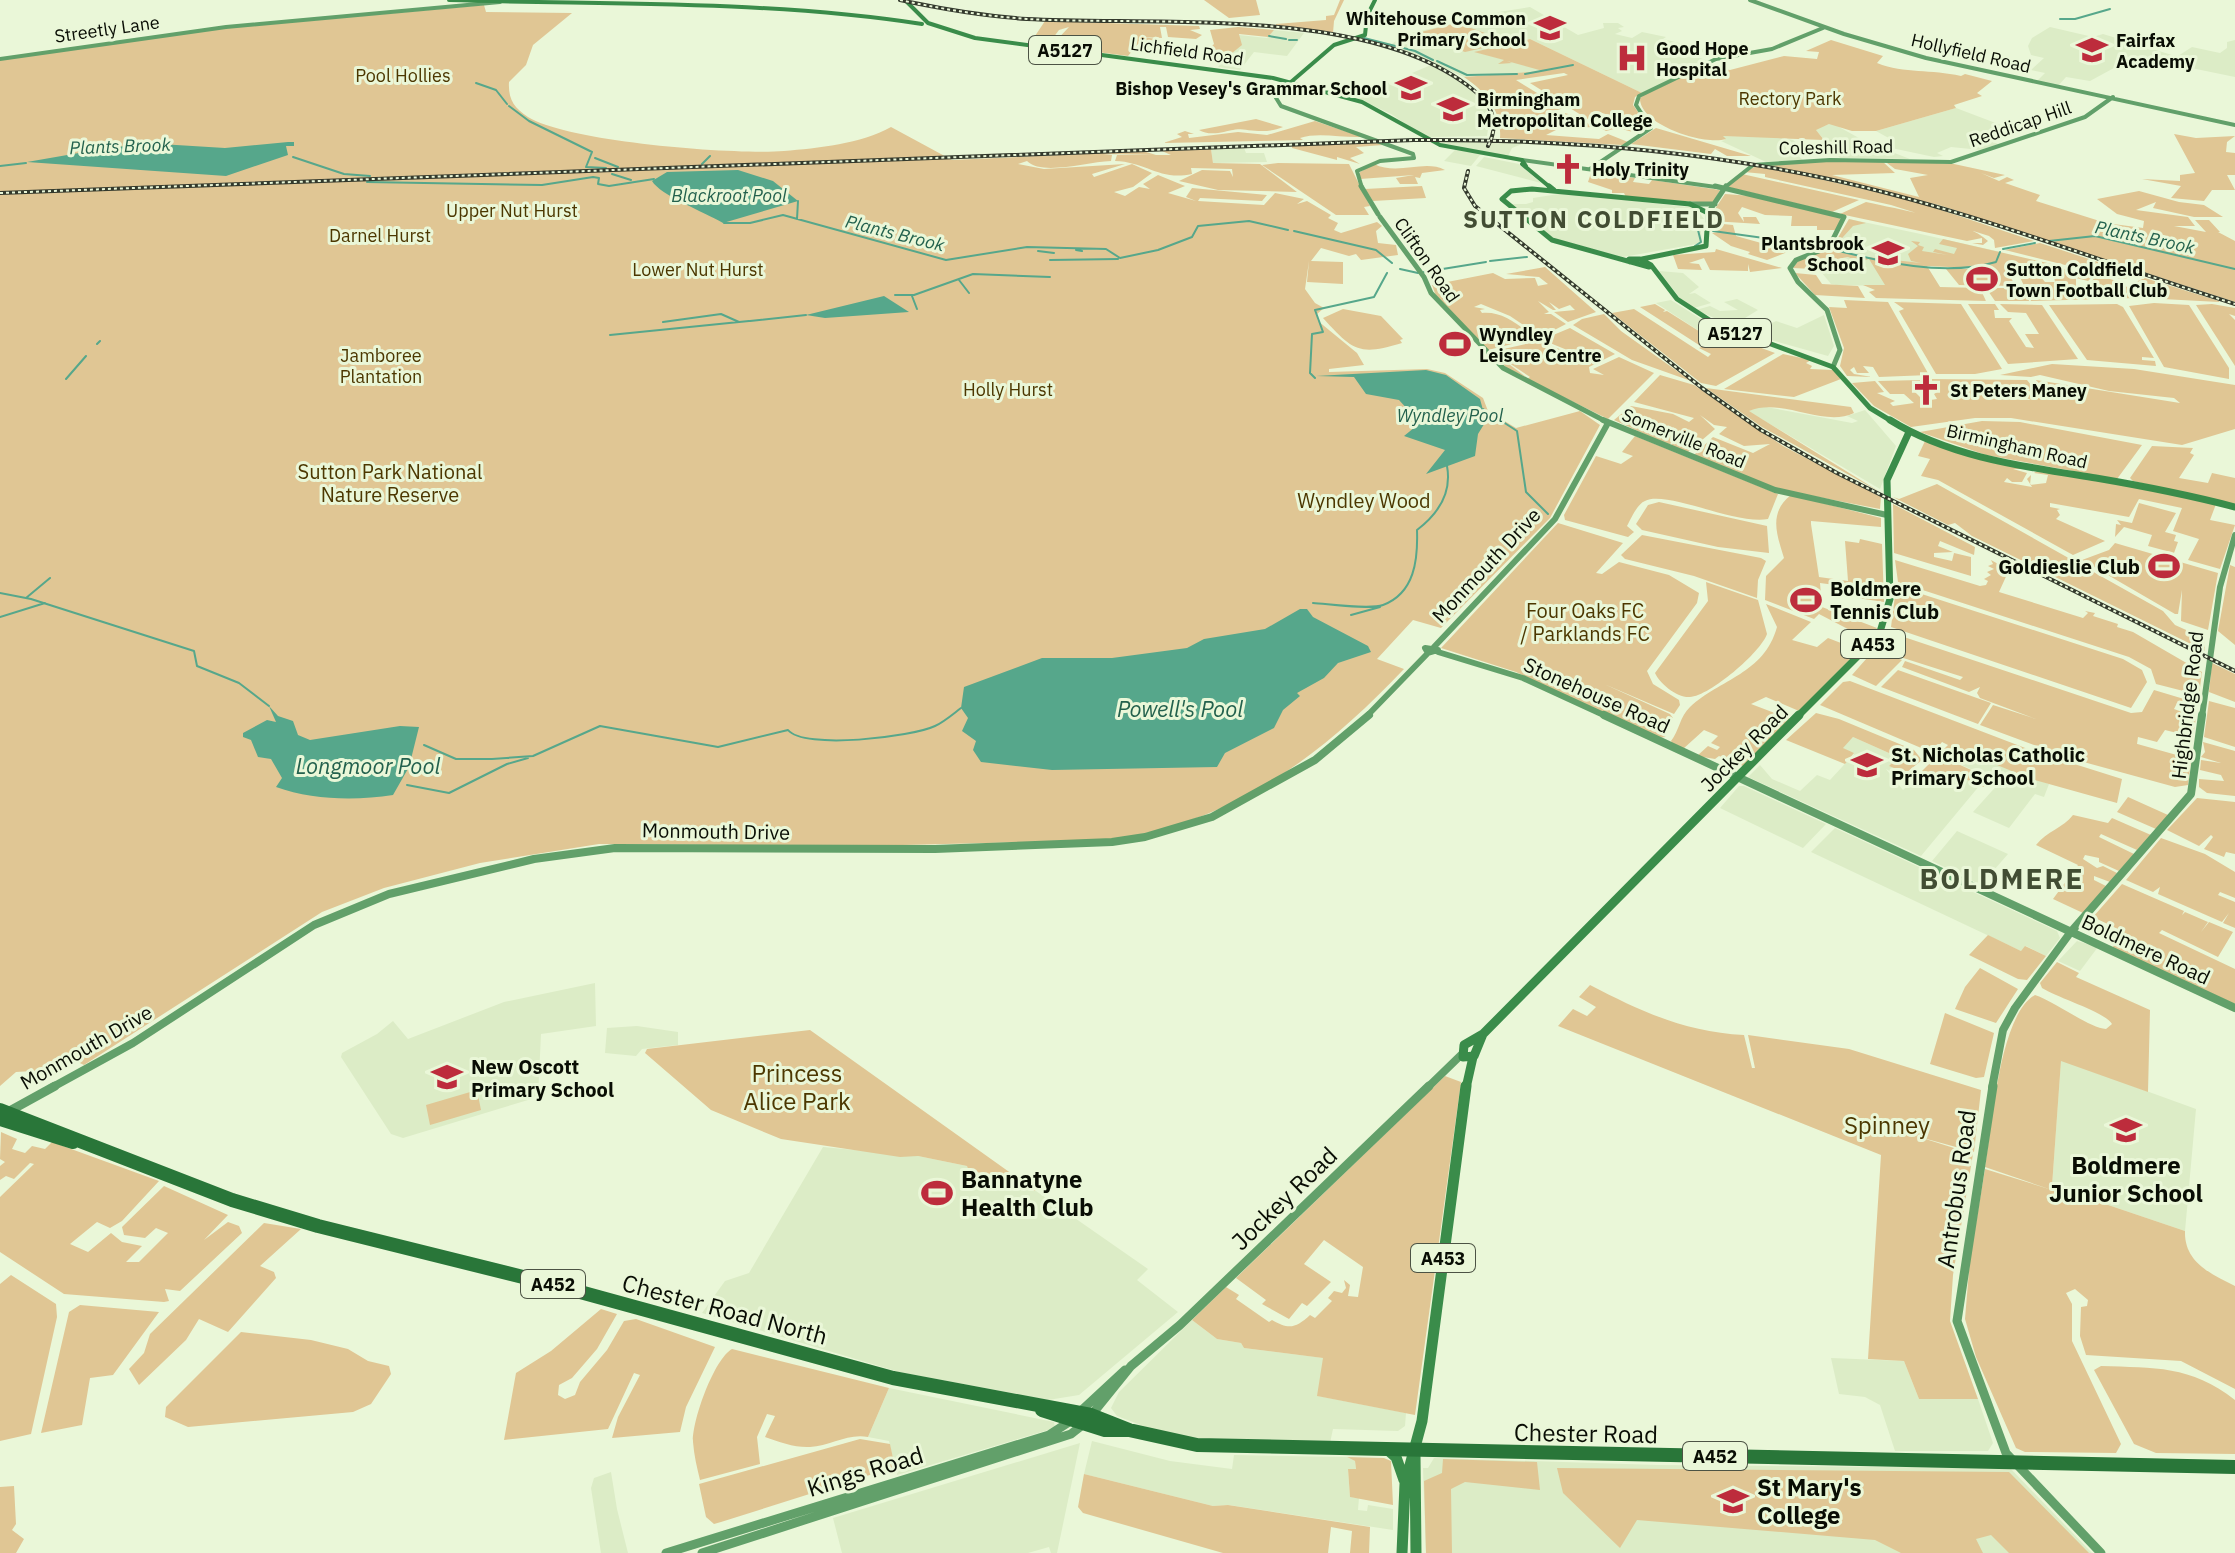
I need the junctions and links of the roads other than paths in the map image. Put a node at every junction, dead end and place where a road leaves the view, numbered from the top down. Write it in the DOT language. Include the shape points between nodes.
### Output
graph roads {
  1 [pos="449,0"];
  2 [pos="905,0"];
  3 [pos="1375,0"];
  4 [pos="1750,0"];
  5 [pos="516,1"];
  6 [pos="496,2"];
  7 [pos="505,2"];
  8 [pos="924,22"];
  9 [pos="1824,28"];
  10 [pos="0,59"];
  11 [pos="1291,82"];
  12 [pos="2113,97"];
  13 [pos="2235,125"];
  14 [pos="1956,161"];
  15 [pos="1524,162"];
  16 [pos="1590,169"];
  17 [pos="1545,183"];
  18 [pos="1726,186"];
  19 [pos="1532,189"];
  20 [pos="1557,191"];
  21 [pos="1566,192"];
  22 [pos="1717,203"];
  23 [pos="1690,204"];
  24 [pos="1708,213"];
  25 [pos="1641,262"];
  26 [pos="1486,352"];
  27 [pos="1833,367"];
  28 [pos="1608,423"];
  29 [pos="1909,432"];
  30 [pos="2235,507"];
  31 [pos="1887,515"];
  32 [pos="2235,535"];
  33 [pos="1433,651"];
  34 [pos="1739,778"];
  35 [pos="2071,932"];
  36 [pos="2235,1008"];
  37 [pos="1469,1054"];
  38 [pos="2,1114"];
  39 [pos="1081,1417"];
  40 [pos="1387,1450"];
  41 [pos="1415,1450"];
  42 [pos="2014,1463"];
  43 [pos="2235,1467"];
  44 [pos="1405,1484"];
  45 [pos="666,1553"];
  46 [pos="702,1553"];
  47 [pos="1402,1553"];
  48 [pos="1416,1553"];
  49 [pos="2101,1553"];
  1 -- 6 [label="main road, Lichfield Road"];
  2 -- 8 [label="main road"];
  3 -- 11 [label="main road" via="1365,35 1334,45"];
  4 -- 9 [label="street, Hollyfield Road"];
  5 -- 7 [label="main road, Lichfield Road"];
  5 -- 8 [label="main road, Lichfield Road" via="704,1"];
  6 -- 7 [label="main road, Lichfield Road"];
  6 -- 10 [label="street, Streetly Lane" via="246,24"];
  8 -- 11 [label="main road, Lichfield Road / A5127" via="995,42 1189,64"];
  9 -- 12 [label="street, Hollyfield Road" via="1926,58"];
  9 -- 16 [label="street" via="1778,47 1716,59 1639,96 1636,105 1651,128"];
  11 -- 15 [label="main road, Lichfield Road / A5127" via="1375,107 1426,139"];
  11 -- 26 [label="street, Clifton Road" via="1273,93 1278,104 1414,155 1357,171 1358,181 1431,293"];
  12 -- 13 [label="street, Hollyfield Road"];
  12 -- 14 [label="street, Reddicap Hill" via="2093,112"];
  14 -- 18 [label="street, Coleshill Road" via="1760,163"];
  15 -- 16 [label="street"];
  15 -- 17 [label="main road, A5127"];
  16 -- 18 [label="street"];
  17 -- 19 [label="main road"];
  17 -- 20 [label="main road"];
  17 -- 21 [label="main road"];
  18 -- 22 [label="street"];
  18 -- 27 [label="street" via="1844,217 1828,248 1794,261 1790,268 1828,313 1840,350"];
  19 -- 20 [label="main road"];
  19 -- 25 [label="main road" via="1511,191 1502,200 1552,240"];
  20 -- 21 [label="main road"];
  21 -- 23 [label="main road"];
  22 -- 23 [label="street"];
  22 -- 24 [label="street"];
  23 -- 24 [label="main road"];
  24 -- 25 [label="main road" via="1708,242 1702,248"];
  25 -- 27 [label="main road, Birmingham Road / A5127" via="1677,299 1714,323"];
  26 -- 28 [label="street, Somerville Road" via="1507,371"];
  27 -- 29 [label="main road, Birmingham Road / A5127" via="1870,408"];
  28 -- 31 [label="street, Somerville Road" via="1775,490"];
  28 -- 33 [label="street, Monmouth Drive" via="1555,519"];
  29 -- 30 [label="main road, Birmingham Road / A5127" via="2004,462"];
  29 -- 31 [label="main road, Jockey Road / A453" via="1886,489"];
  31 -- 34 [label="main road, Jockey Road / A453" via="1890,599 1879,635"];
  32 -- 35 [label="street, Highbridge Road" via="2208,657 2191,794"];
  33 -- 34 [label="street, Stonehouse Road" via="1517,675"];
  33 -- 38 [label="street, Monmouth Drive" via="1380,706 1315,760 1197,823 1134,839 1081,843 790,851 615,848 447,878 358,905 314,925 120,1051"];
  34 -- 35 [label="street, Boldmere Road"];
  34 -- 37 [label="main road, Jockey Road / A453"];
  35 -- 36 [label="street, Boldmere Road"];
  35 -- 42 [label="street, Antrobus Road" via="2003,1030 1957,1321"];
  37 -- 39 [label="street, Jockey Road"];
  37 -- 41 [label="main road, A453"];
  38 -- 39 [label="highway, Chester Road North / A452" via="59,1140 87,1143 232,1200 341,1233 551,1284 893,1378"];
  39 -- 40 [label="highway, Chester Road / A452" via="1105,1430 1197,1445"];
  39 -- 45 [label="street, Kings Road" via="1039,1439"];
  39 -- 46 [label="street, Kings Road" via="1063,1438"];
  40 -- 41 [label="highway, Chester Road / A452"];
  40 -- 44 [label="main road" via="1396,1457"];
  41 -- 42 [label="highway, Chester Road / A452"];
  41 -- 44 [label="main road, A453"];
  41 -- 48 [label="main road, A453"];
  42 -- 43 [label="highway, Chester Road / A452"];
  42 -- 49 [label="street, Antrobus Road"];
  44 -- 47 [label="main road, A453"];
}
